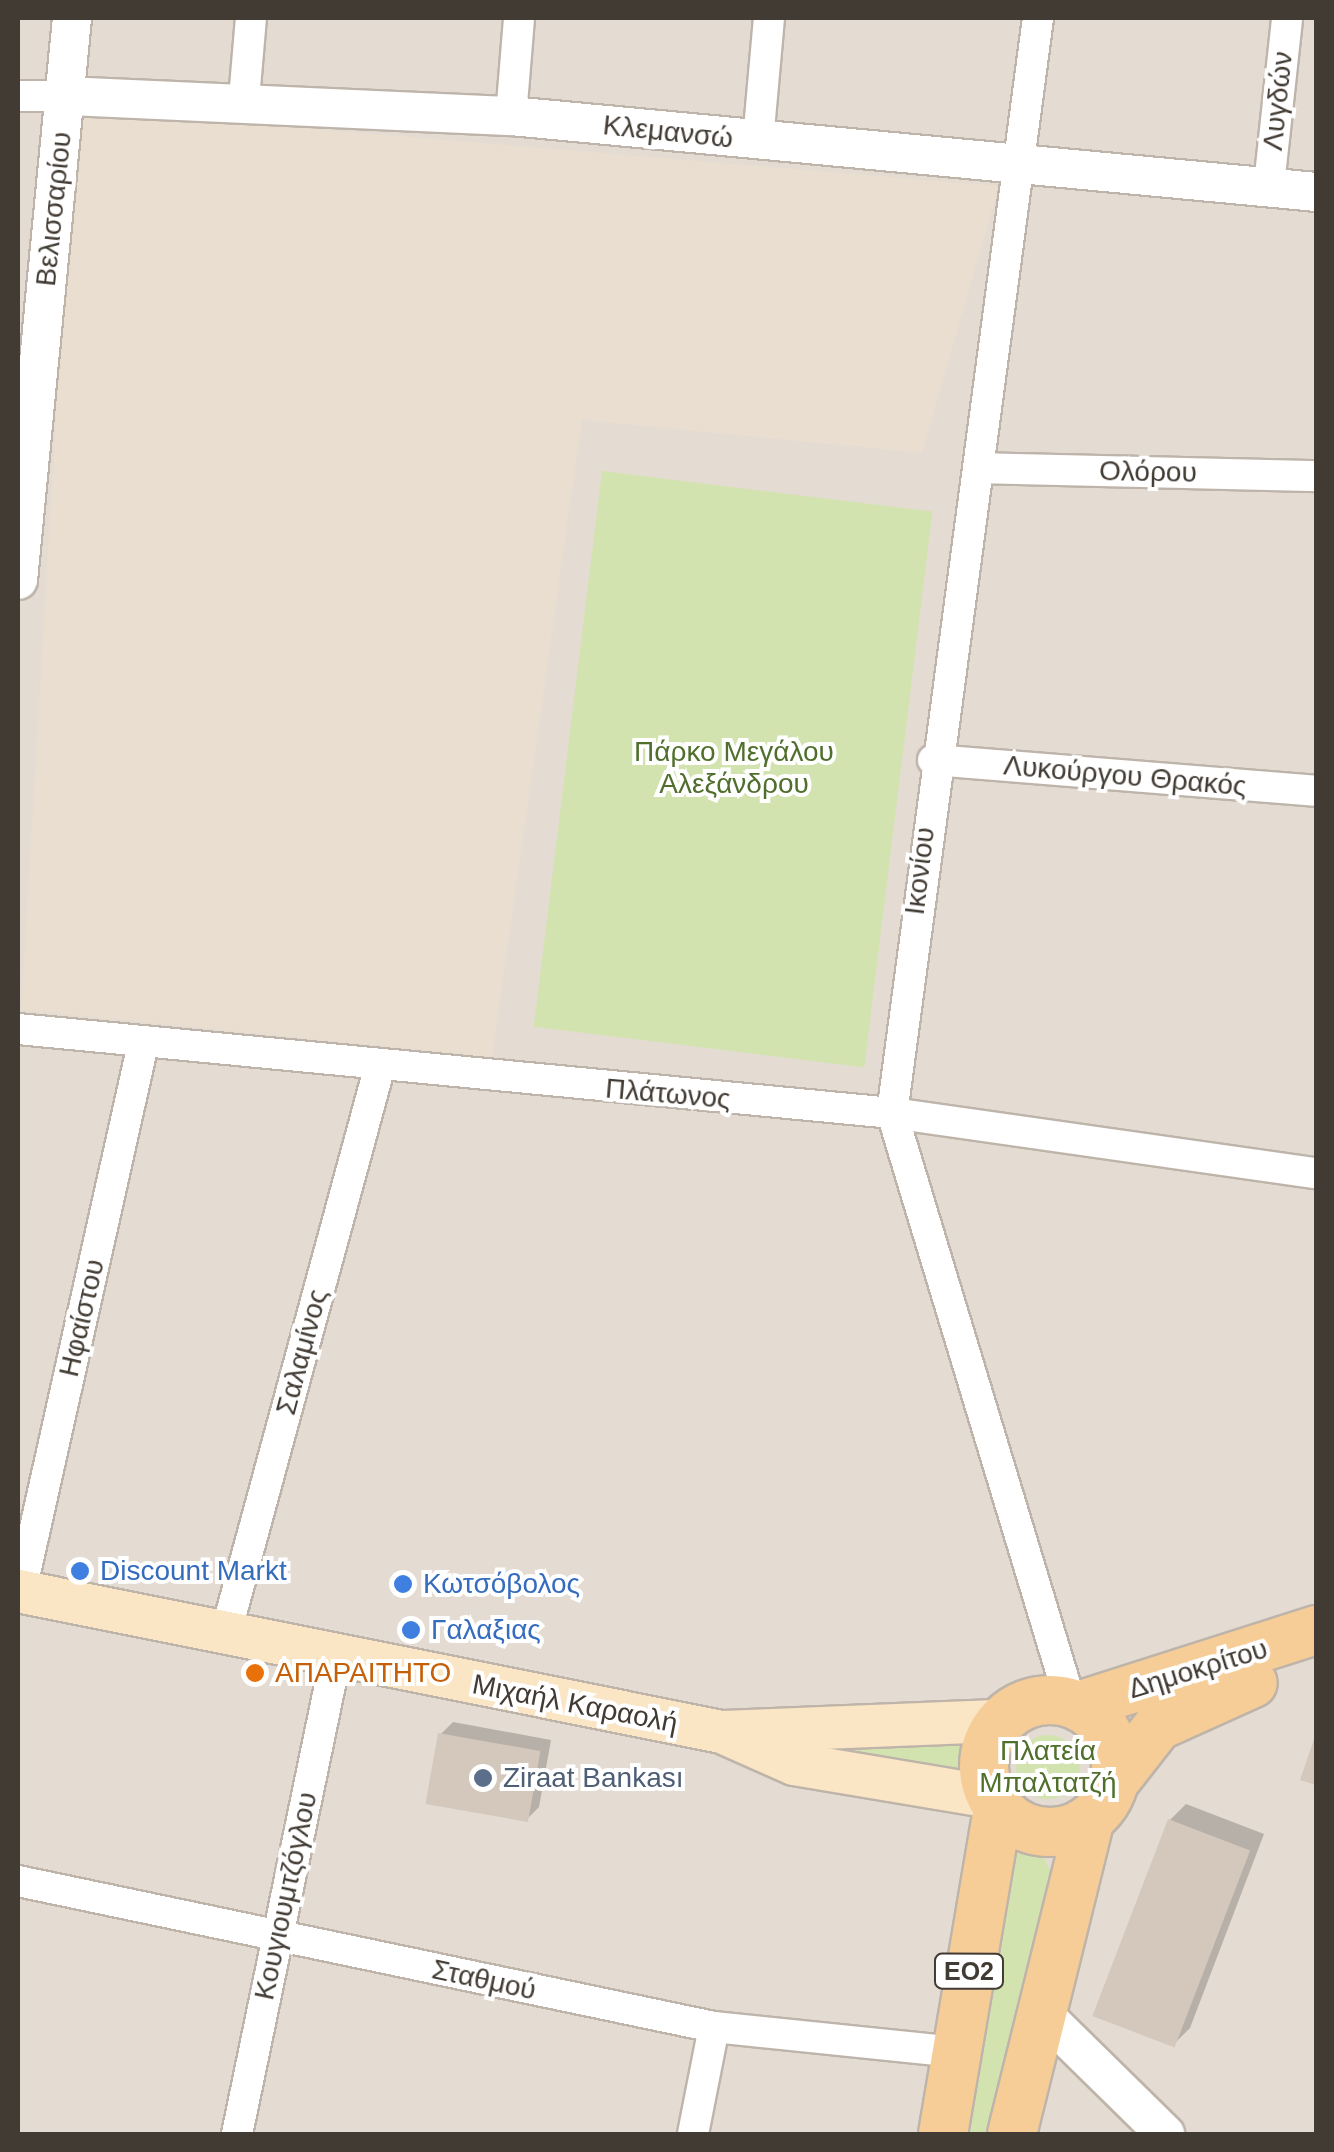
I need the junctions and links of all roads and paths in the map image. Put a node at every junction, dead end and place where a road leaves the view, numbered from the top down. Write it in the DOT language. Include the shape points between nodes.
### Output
graph roads {
  1 [pos="72,18"];
  2 [pos="251,18"];
  3 [pos="520,18"];
  4 [pos="769,18"];
  5 [pos="1038,18"];
  6 [pos="1287,18"];
  7 [pos="18,96"];
  8 [pos="67,96"];
  9 [pos="244,99"];
  10 [pos="511,116"];
  11 [pos="758,141"];
  12 [pos="1024,165"];
  13 [pos="1269,185"];
  14 [pos="1316,192"];
  15 [pos="34,230"];
  16 [pos="980,468"];
  17 [pos="1316,476"];
  18 [pos="18,580"];
  19 [pos="933,760"];
  20 [pos="1316,792"];
  21 [pos="18,1029"];
  22 [pos="143,1044"];
  23 [pos="379,1068"];
  24 [pos="892,1113"];
  25 [pos="1316,1173"];
  26 [pos="19,1591"];
  27 [pos="1316,1630"];
  28 [pos="225,1636"];
  29 [pos="336,1658"];
  30 [pos="1316,1659"];
  31 [pos="1075,1705"];
  32 [pos="1002,1721"];
  33 [pos="722,1732"];
  34 [pos="1102,1800"];
  35 [pos="994,1802"];
  36 [pos="18,1881"];
  37 [pos="276,1938"];
  38 [pos="1044,2015"];
  39 [pos="714,2027"];
  40 [pos="956,2052"];
  41 [pos="237,2134"];
  42 [pos="692,2134"];
  43 [pos="942,2134"];
  44 [pos="1012,2134"];
  45 [pos="1164,2134"];
  1 -- 8 [label="street, Βελισσαρίου"];
  2 -- 9 [label="street"];
  3 -- 10 [label="street"];
  4 -- 11 [label="street"];
  5 -- 12 [label="street, Ικονίου"];
  6 -- 13 [label="street, Λυγδών"];
  7 -- 8 [label="street, Κλεμανσώ"];
  8 -- 9 [label="street, Κλεμανσώ"];
  8 -- 15 [label="street, Βελισσαρίου"];
  9 -- 10 [label="street, Κλεμανσώ"];
  10 -- 11 [label="street, Κλεμανσώ"];
  11 -- 12 [label="street, Κλεμανσώ"];
  12 -- 13 [label="street, Κλεμανσώ"];
  12 -- 16 [label="street, Ικονίου"];
  13 -- 14 [label="street, Κλεμανσώ"];
  15 -- 18 [label="street, Βελισσαρίου"];
  16 -- 17 [label="street, Ολόρου"];
  16 -- 19 [label="street, Ικονίου"];
  19 -- 20 [label="street, Λυκούργου Θρακός"];
  19 -- 24 [label="street, Ικονίου"];
  21 -- 22 [label="street, Πλάτωνος"];
  22 -- 23 [label="street, Πλάτωνος"];
  22 -- 26 [label="street, Ηφαίστου"];
  23 -- 24 [label="street, Πλάτωνος"];
  23 -- 28 [label="street, Σαλαμίνος"];
  24 -- 25 [label="street, Πλάτωνος"];
  24 -- 31 [label="street, Ικονίου"];
  26 -- 28 [label="main road, Μιχαήλ Καραολή"];
  27 -- 31 [label="main road, Δημοκρίτου"];
  28 -- 29 [label="main road, Μιχαήλ Καραολή"];
  29 -- 33 [label="main road, Μιχαήλ Καραολή"];
  29 -- 37 [label="street, Κουγιουμτζόγλου"];
  30 -- 34 [label="main road, Δημοκρίτου" via="1174,1715 1143,1737"];
  31 -- 32 [label="main road" via="1034,1702"];
  31 -- 34 [label="main road" via="1110,1737"];
  32 -- 33 [label="main road, Μιχαήλ Καραολή"];
  32 -- 35 [label="main road, ΕΟ2" via="984,1757"];
  33 -- 35 [label="main road, Μιχαήλ Καραολή" via="794,1764"];
  34 -- 35 [label="main road" via="1032,1830"];
  34 -- 38 [label="main road"];
  35 -- 40 [label="main road, ΕΟ2"];
  36 -- 37 [label="street, Σταθμού"];
  37 -- 39 [label="street, Σταθμού"];
  37 -- 41 [label="street, Κουγιουμτζόγλου"];
  38 -- 44 [label="main road"];
  38 -- 45 [label="street"];
  39 -- 40 [label="street, Σταθμού"];
  39 -- 42 [label="street"];
  40 -- 43 [label="main road, ΕΟ2"];
}
